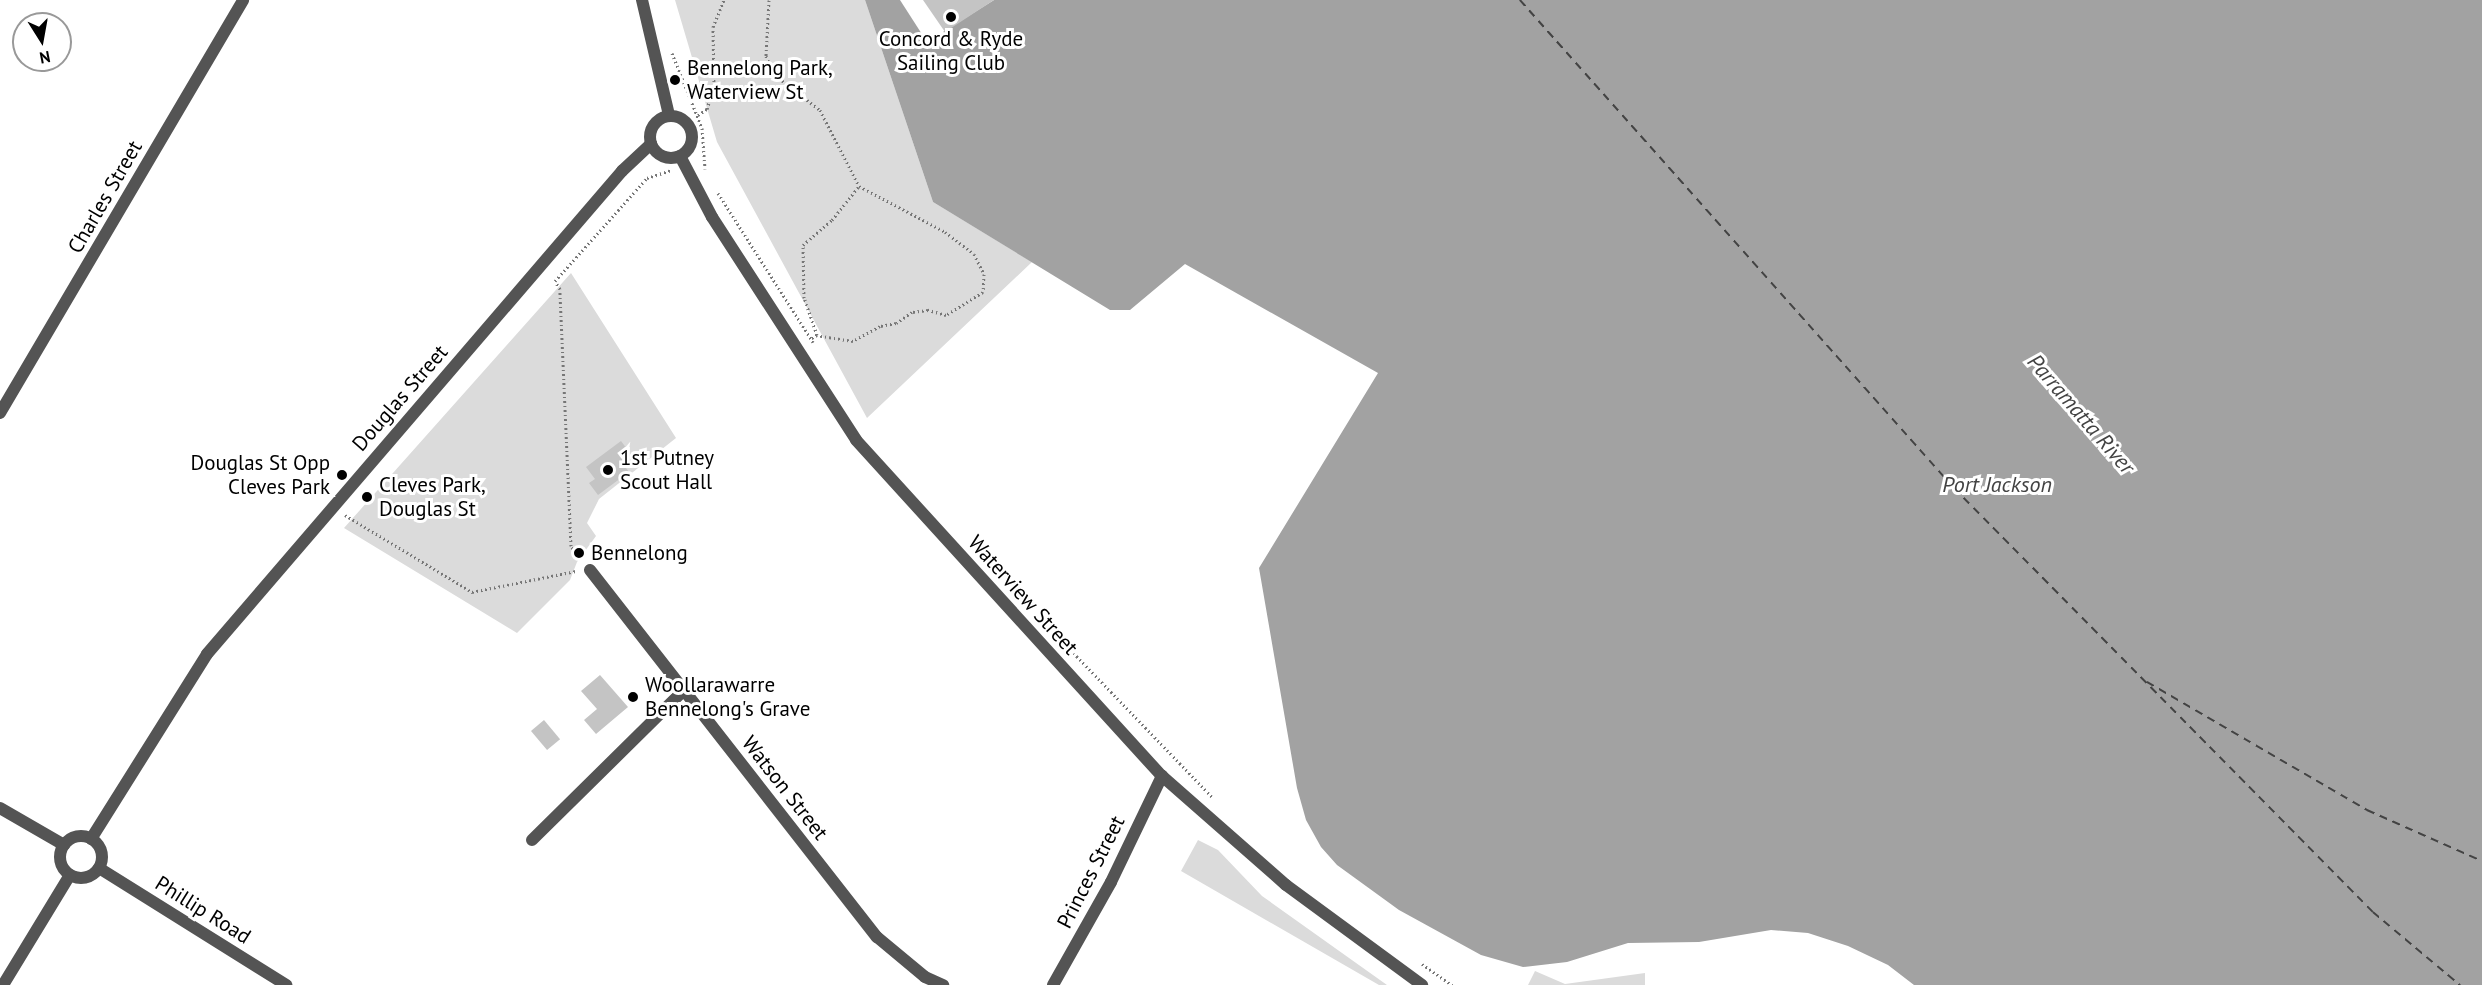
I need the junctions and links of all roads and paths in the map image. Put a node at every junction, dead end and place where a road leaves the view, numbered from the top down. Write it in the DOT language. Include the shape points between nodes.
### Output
graph roads {
  1 [pos="243,0"];
  2 [pos="642,0"];
  3 [pos="724,0"];
  4 [pos="769,0"];
  5 [pos="671,52"];
  6 [pos="669,116"];
  7 [pos="698,116"];
  8 [pos="651,144"];
  9 [pos="702,153"];
  10 [pos="683,160"];
  11 [pos="707,173"];
  12 [pos="859,186"];
  13 [pos="717,190"];
  14 [pos="817,335"];
  15 [pos="811,339"];
  16 [pos="798,347"];
  17 [pos="815,348"];
  18 [pos="0,413"];
  19 [pos="332,506"];
  20 [pos="590,570"];
  21 [pos="1063,642"];
  22 [pos="682,692"];
  23 [pos="1162,776"];
  24 [pos="1215,801"];
  25 [pos="0,808"];
  26 [pos="92,839"];
  27 [pos="532,840"];
  28 [pos="64,845"];
  29 [pos="99,868"];
  30 [pos="70,874"];
  31 [pos="1416,960"];
  32 [pos="3,985"];
  33 [pos="286,985"];
  34 [pos="943,985"];
  35 [pos="1053,985"];
  36 [pos="1422,985"];
  37 [pos="1452,985"];
  1 -- 18 [label="street, Charles Street"];
  2 -- 6 [label="street"];
  3 -- 7 [label="path" via="713,27 714,86 707,109"];
  4 -- 12 [label="path" via="766,56 775,75 790,91 820,110"];
  5 -- 7 [label="path"];
  6 -- 8 [label="street" via="653,125"];
  6 -- 10 [label="street" via="687,122 693,134"];
  7 -- 9 [label="path" via="704,141"];
  8 -- 10 [label="street" via="666,157"];
  8 -- 19 [label="street, Douglas Street" via="622,171"];
  9 -- 10 [label="path"];
  9 -- 11 [label="path"];
  10 -- 16 [label="street, Waterview Street" via="712,217"];
  10 -- 20 [label="path" via="647,178 555,281 560,289 571,546"];
  12 -- 14 [label="path" via="832,220 803,245 804,298"];
  12 -- 14 [label="path" via="945,232 974,254 984,274 983,292 946,315 928,310 912,312 853,341"];
  13 -- 15 [label="path"];
  14 -- 15 [label="path"];
  15 -- 16 [label="path"];
  15 -- 17 [label="path"];
  16 -- 23 [label="street, Waterview Street" via="856,440"];
  19 -- 20 [label="path" via="472,592"];
  19 -- 26 [label="street, Douglas Street" via="207,654"];
  20 -- 22 [label="street, Watson Street"];
  21 -- 24 [label="path"];
  22 -- 27 [label="street"];
  22 -- 34 [label="street, Watson Street" via="877,938 925,977"];
  23 -- 35 [label="street, Princes Street" via="1111,882"];
  23 -- 36 [label="street, Waterview Street" via="1286,885"];
  25 -- 28 [label="street"];
  26 -- 28 [label="street" via="73,838"];
  26 -- 29 [label="street" via="102,855"];
  28 -- 30 [label="street" via="60,858"];
  29 -- 30 [label="street" via="82,878"];
  29 -- 33 [label="street, Phillip Road"];
  30 -- 32 [label="street"];
  31 -- 37 [label="path"];
}
